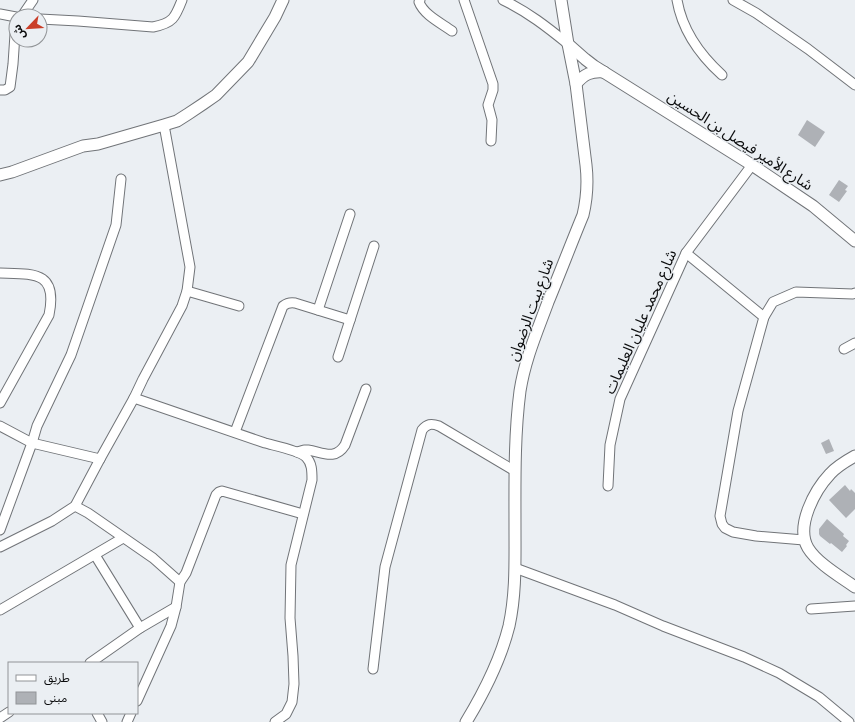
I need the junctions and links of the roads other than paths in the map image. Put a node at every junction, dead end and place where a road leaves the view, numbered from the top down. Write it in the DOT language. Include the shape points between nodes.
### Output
graph roads {
  1 [pos="182,0"];
  2 [pos="283,0"];
  3 [pos="420,0"];
  4 [pos="464,0"];
  5 [pos="503,0"];
  6 [pos="561,0"];
  7 [pos="677,0"];
  8 [pos="733,0"];
  9 [pos="48,19"];
  10 [pos="452,31"];
  11 [pos="568,44"];
  12 [pos="14,48"];
  13 [pos="604,72"];
  14 [pos="722,75"];
  15 [pos="576,84"];
  16 [pos="855,85"];
  17 [pos="0,90"];
  18 [pos="164,125"];
  19 [pos="491,141"];
  20 [pos="98,144"];
  21 [pos="752,165"];
  22 [pos="0,175"];
  23 [pos="121,179"];
  24 [pos="0,181"];
  25 [pos="350,214"];
  26 [pos="855,241"];
  27 [pos="374,246"];
  28 [pos="686,253"];
  29 [pos="0,273"];
  30 [pos="187,291"];
  31 [pos="855,293"];
  32 [pos="239,306"];
  33 [pos="318,310"];
  34 [pos="764,317"];
  35 [pos="350,320"];
  36 [pos="855,343"];
  37 [pos="844,349"];
  38 [pos="338,357"];
  39 [pos="366,389"];
  40 [pos="134,398"];
  41 [pos="0,403"];
  42 [pos="0,426"];
  43 [pos="235,432"];
  44 [pos="32,443"];
  45 [pos="297,452"];
  46 [pos="855,457"];
  47 [pos="100,459"];
  48 [pos="515,471"];
  49 [pos="608,486"];
  50 [pos="76,506"];
  51 [pos="303,514"];
  52 [pos="0,530"];
  53 [pos="123,538"];
  54 [pos="804,540"];
  55 [pos="0,547"];
  56 [pos="95,555"];
  57 [pos="515,568"];
  58 [pos="180,582"];
  59 [pos="855,587"];
  60 [pos="855,606"];
  61 [pos="176,607"];
  62 [pos="811,609"];
  63 [pos="0,610"];
  64 [pos="140,628"];
  65 [pos="91,662"];
  66 [pos="373,669"];
  67 [pos="138,699"];
  68 [pos="274,722"];
  69 [pos="466,722"];
  70 [pos="849,722"];
  1 -- 9 [label="street" via="170,22 153,27"];
  2 -- 18 [label="street" via="248,62 237,74 216,95 177,120"];
  3 -- 10 [label="street" via="426,11"];
  4 -- 19 [label="street" via="493,84 488,105 492,120"];
  5 -- 11 [label="street" via="543,24"];
  6 -- 11 [label="street, شارع بيت الرضوان"];
  7 -- 14 [label="street" via="694,42"];
  8 -- 16 [label="street" via="808,49"];
  11 -- 13 [label="street, شارع الأمير فيصل بن الحسين"];
  11 -- 15 [label="street, شارع بيت الرضوان"];
  12 -- 17 [label="street" via="10,86 6,90"];
  13 -- 15 [label="street" via="588,74"];
  13 -- 21 [label="street, شارع الأمير فيصل بن الحسين"];
  15 -- 48 [label="street, شارع بيت الرضوان" via="588,178 586,201 583,215 524,370 520,392"];
  18 -- 20 [label="street"];
  18 -- 30 [label="street" via="190,267"];
  20 -- 22 [label="street" via="82,146"];
  20 -- 24 [label="street" via="85,153"];
  21 -- 26 [label="street, شارع الأمير فيصل بن الحسين" via="813,206"];
  21 -- 28 [label="street, شارع محمد عليان العليمات"];
  23 -- 44 [label="street" via="116,225 71,355 37,426"];
  25 -- 33 [label="street"];
  27 -- 35 [label="street"];
  28 -- 34 [label="street"];
  28 -- 49 [label="street, شارع محمد عليان العليمات" via="620,400 610,445"];
  29 -- 41 [label="street" via="29,273 41,277 50,288 51,298 49,315"];
  30 -- 32 [label="street"];
  30 -- 40 [label="street" via="182,306"];
  31 -- 34 [label="street" via="796,292 773,302"];
  33 -- 35 [label="street"];
  33 -- 43 [label="street" via="291,302 283,306"];
  34 -- 54 [label="street" via="738,411 720,516 725,528 733,532"];
  35 -- 38 [label="street"];
  36 -- 37 [label="street"];
  39 -- 45 [label="street" via="345,445 340,451 330,455 308,450"];
  40 -- 43 [label="street"];
  40 -- 47 [label="street"];
  42 -- 44 [label="street"];
  43 -- 45 [label="street"];
  44 -- 47 [label="street"];
  44 -- 52 [label="street"];
  45 -- 51 [label="street" via="307,458 312,468 312,480"];
  46 -- 54 [label="street" via="835,469 817,491 806,518"];
  47 -- 50 [label="street"];
  48 -- 57 [label="street, شارع بيت الرضوان"];
  48 -- 66 [label="street" via="439,426 429,424 422,430 385,567"];
  50 -- 53 [label="street"];
  50 -- 55 [label="street" via="52,522"];
  51 -- 58 [label="street" via="219,492"];
  51 -- 68 [label="street" via="291,565 290,618 294,684 292,702 286,714"];
  53 -- 56 [label="street"];
  53 -- 58 [label="street"];
  54 -- 59 [label="street" via="813,555"];
  56 -- 63 [label="street"];
  56 -- 64 [label="street"];
  57 -- 69 [label="street, شارع بيت الرضوان" via="512,610 505,640 486,686"];
  57 -- 70 [label="street" via="615,605 779,672 819,697"];
  58 -- 61 [label="street"];
  60 -- 62 [label="street"];
  61 -- 64 [label="street"];
  61 -- 67 [label="street" via="171,626"];
  64 -- 65 [label="street"];
}
